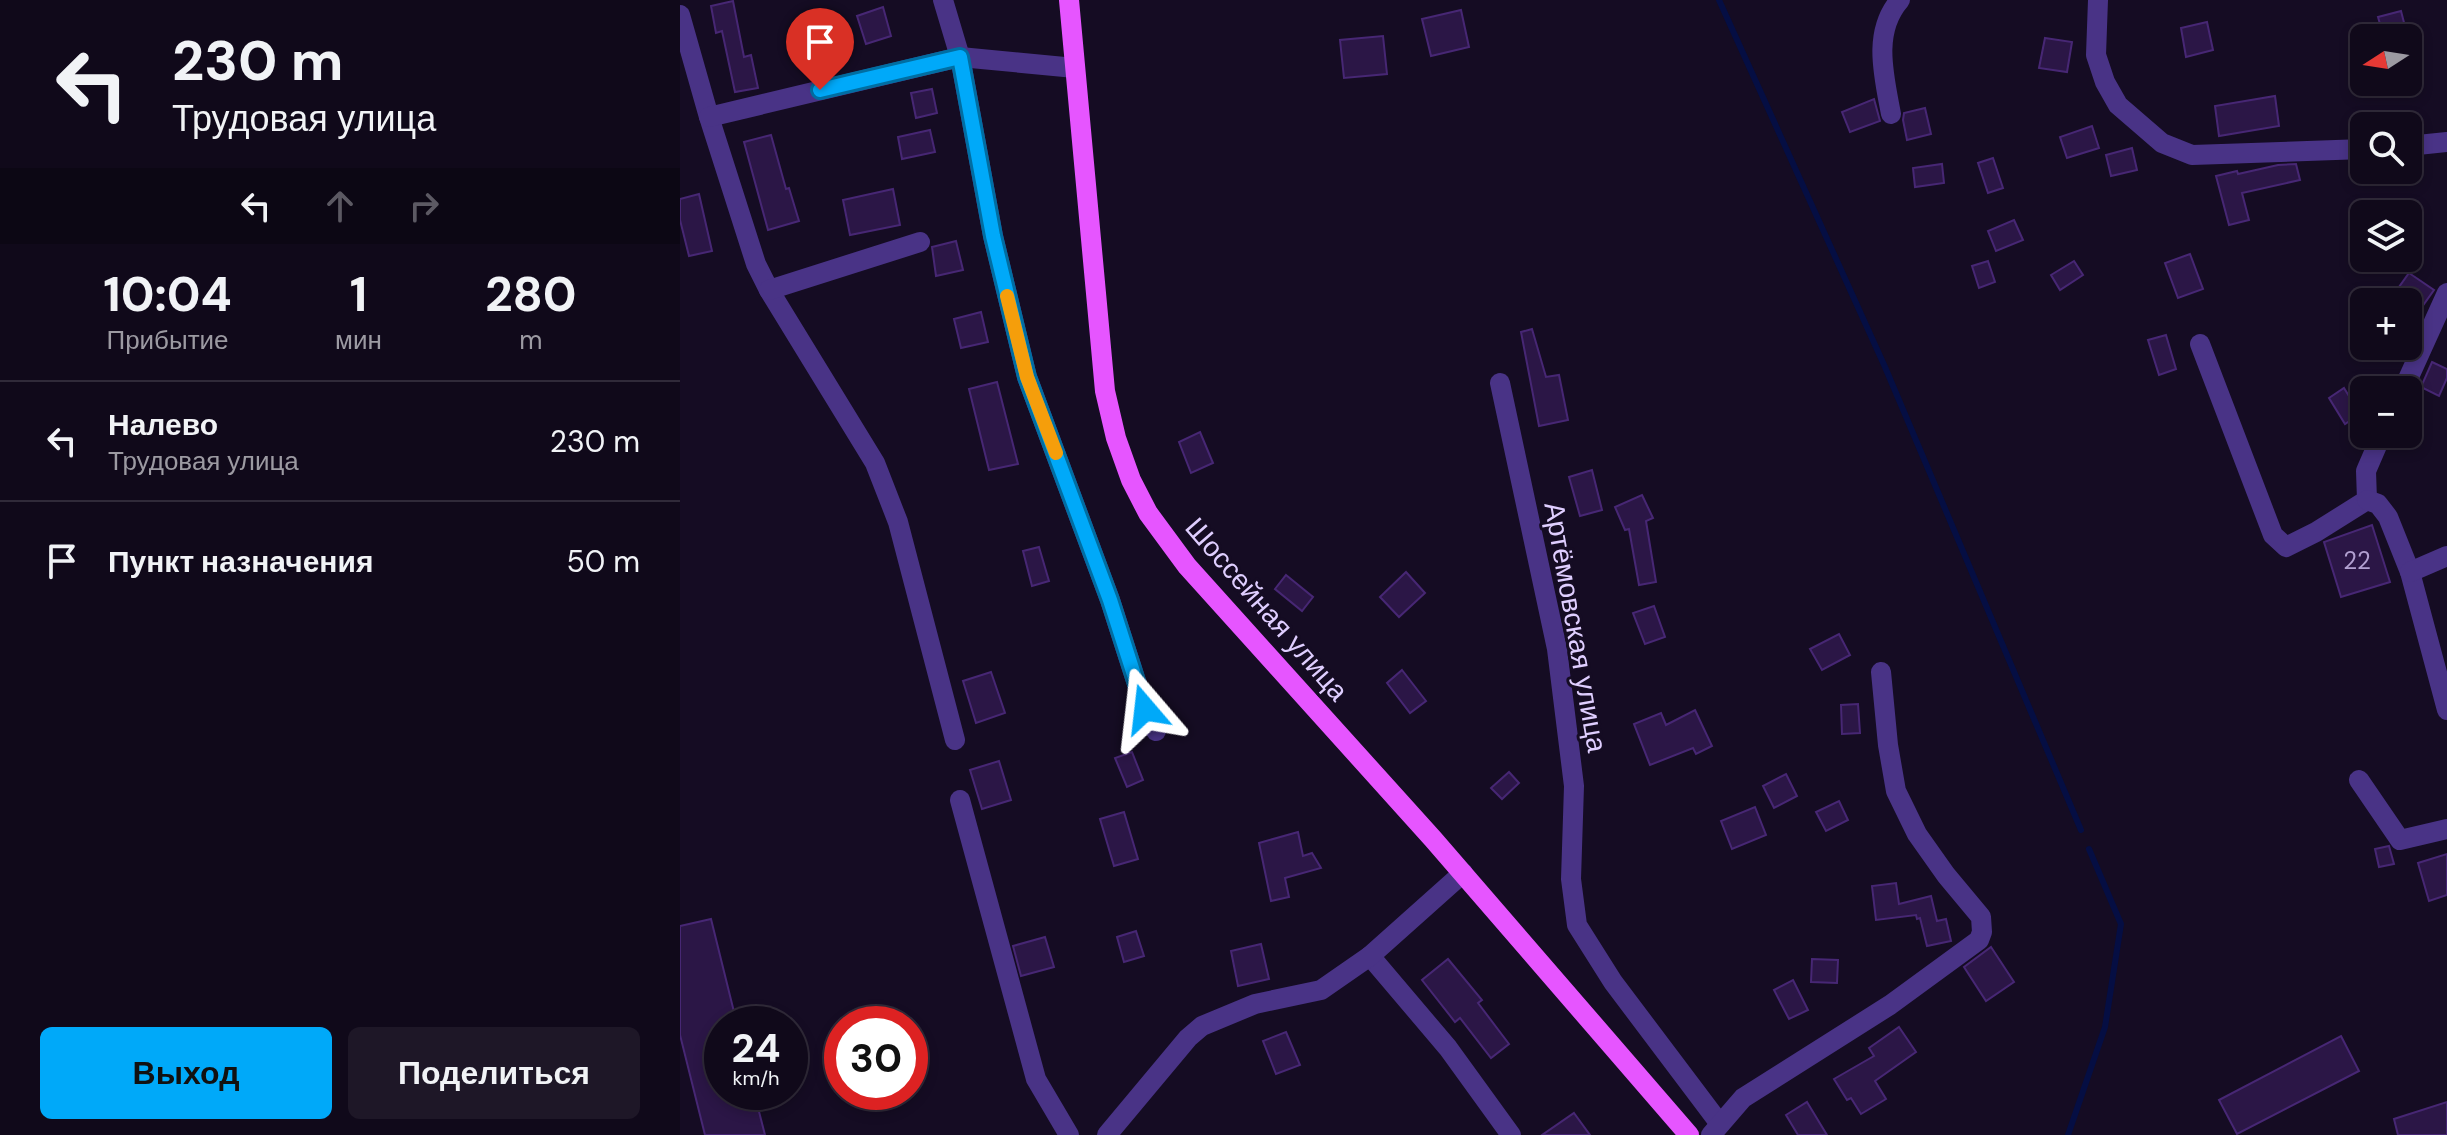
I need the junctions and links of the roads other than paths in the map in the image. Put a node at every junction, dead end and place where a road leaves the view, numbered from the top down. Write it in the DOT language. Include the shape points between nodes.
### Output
graph roads {
  1 [pos="943,0"];
  2 [pos="1069,0"];
  3 [pos="1900,0"];
  4 [pos="2098,0"];
  5 [pos="680,15"];
  6 [pos="960,57"];
  7 [pos="1075,68"];
  8 [pos="1891,114"];
  9 [pos="709,117"];
  10 [pos="2447,142"];
  11 [pos="2422,145"];
  12 [pos="2350,149"];
  13 [pos="920,242"];
  14 [pos="769,290"];
  15 [pos="2447,293"];
  16 [pos="2200,344"];
  17 [pos="2409,376"];
  18 [pos="1500,383"];
  19 [pos="2376,448"];
  20 [pos="2367,500"];
  21 [pos="2447,556"];
  22 [pos="2410,572"];
  23 [pos="1881,672"];
  24 [pos="2447,710"];
  25 [pos="1156,731"];
  26 [pos="955,740"];
  27 [pos="2359,780"];
  28 [pos="960,800"];
  29 [pos="2447,829"];
  30 [pos="1463,873"];
  31 [pos="1370,956"];
  32 [pos="1715,1130"];
  33 [pos="1069,1135"];
  34 [pos="1107,1135"];
  35 [pos="1511,1135"];
  36 [pos="1689,1135"];
  1 -- 6 [label="street"];
  2 -- 7 [label="main road, Шоссейная улица"];
  3 -- 8 [label="street" via="1883,32"];
  4 -- 12 [label="street" via="2096,55 2105,82 2118,105 2162,143 2192,155"];
  5 -- 9 [label="street"];
  6 -- 7 [label="street"];
  6 -- 9 [label="street"];
  6 -- 25 [label="street" via="993,236 1027,377"];
  7 -- 30 [label="main road, Шоссейная улица" via="1105,391 1131,480 1187,566"];
  9 -- 14 [label="street"];
  10 -- 11 [label="street"];
  13 -- 14 [label="street"];
  14 -- 26 [label="street" via="875,463 898,522"];
  15 -- 17 [label="street"];
  16 -- 20 [label="street" via="2273,535 2286,547"];
  18 -- 32 [label="street, Артёмовская улица" via="1559,663 1574,786 1571,879 1577,925"];
  19 -- 20 [label="street" via="2366,471"];
  20 -- 22 [label="street" via="2388,517"];
  21 -- 22 [label="street"];
  22 -- 24 [label="street"];
  23 -- 32 [label="street" via="1896,791 1931,855 1981,917 1979,940 1890,1005 1743,1098"];
  27 -- 29 [label="street" via="2400,840"];
  28 -- 33 [label="street" via="1036,1079"];
  30 -- 31 [label="street"];
  30 -- 36 [label="main road, Шоссейная улица"];
  31 -- 34 [label="street" via="1321,990 1255,1004 1202,1026"];
  31 -- 35 [label="street" via="1448,1048"];
}
